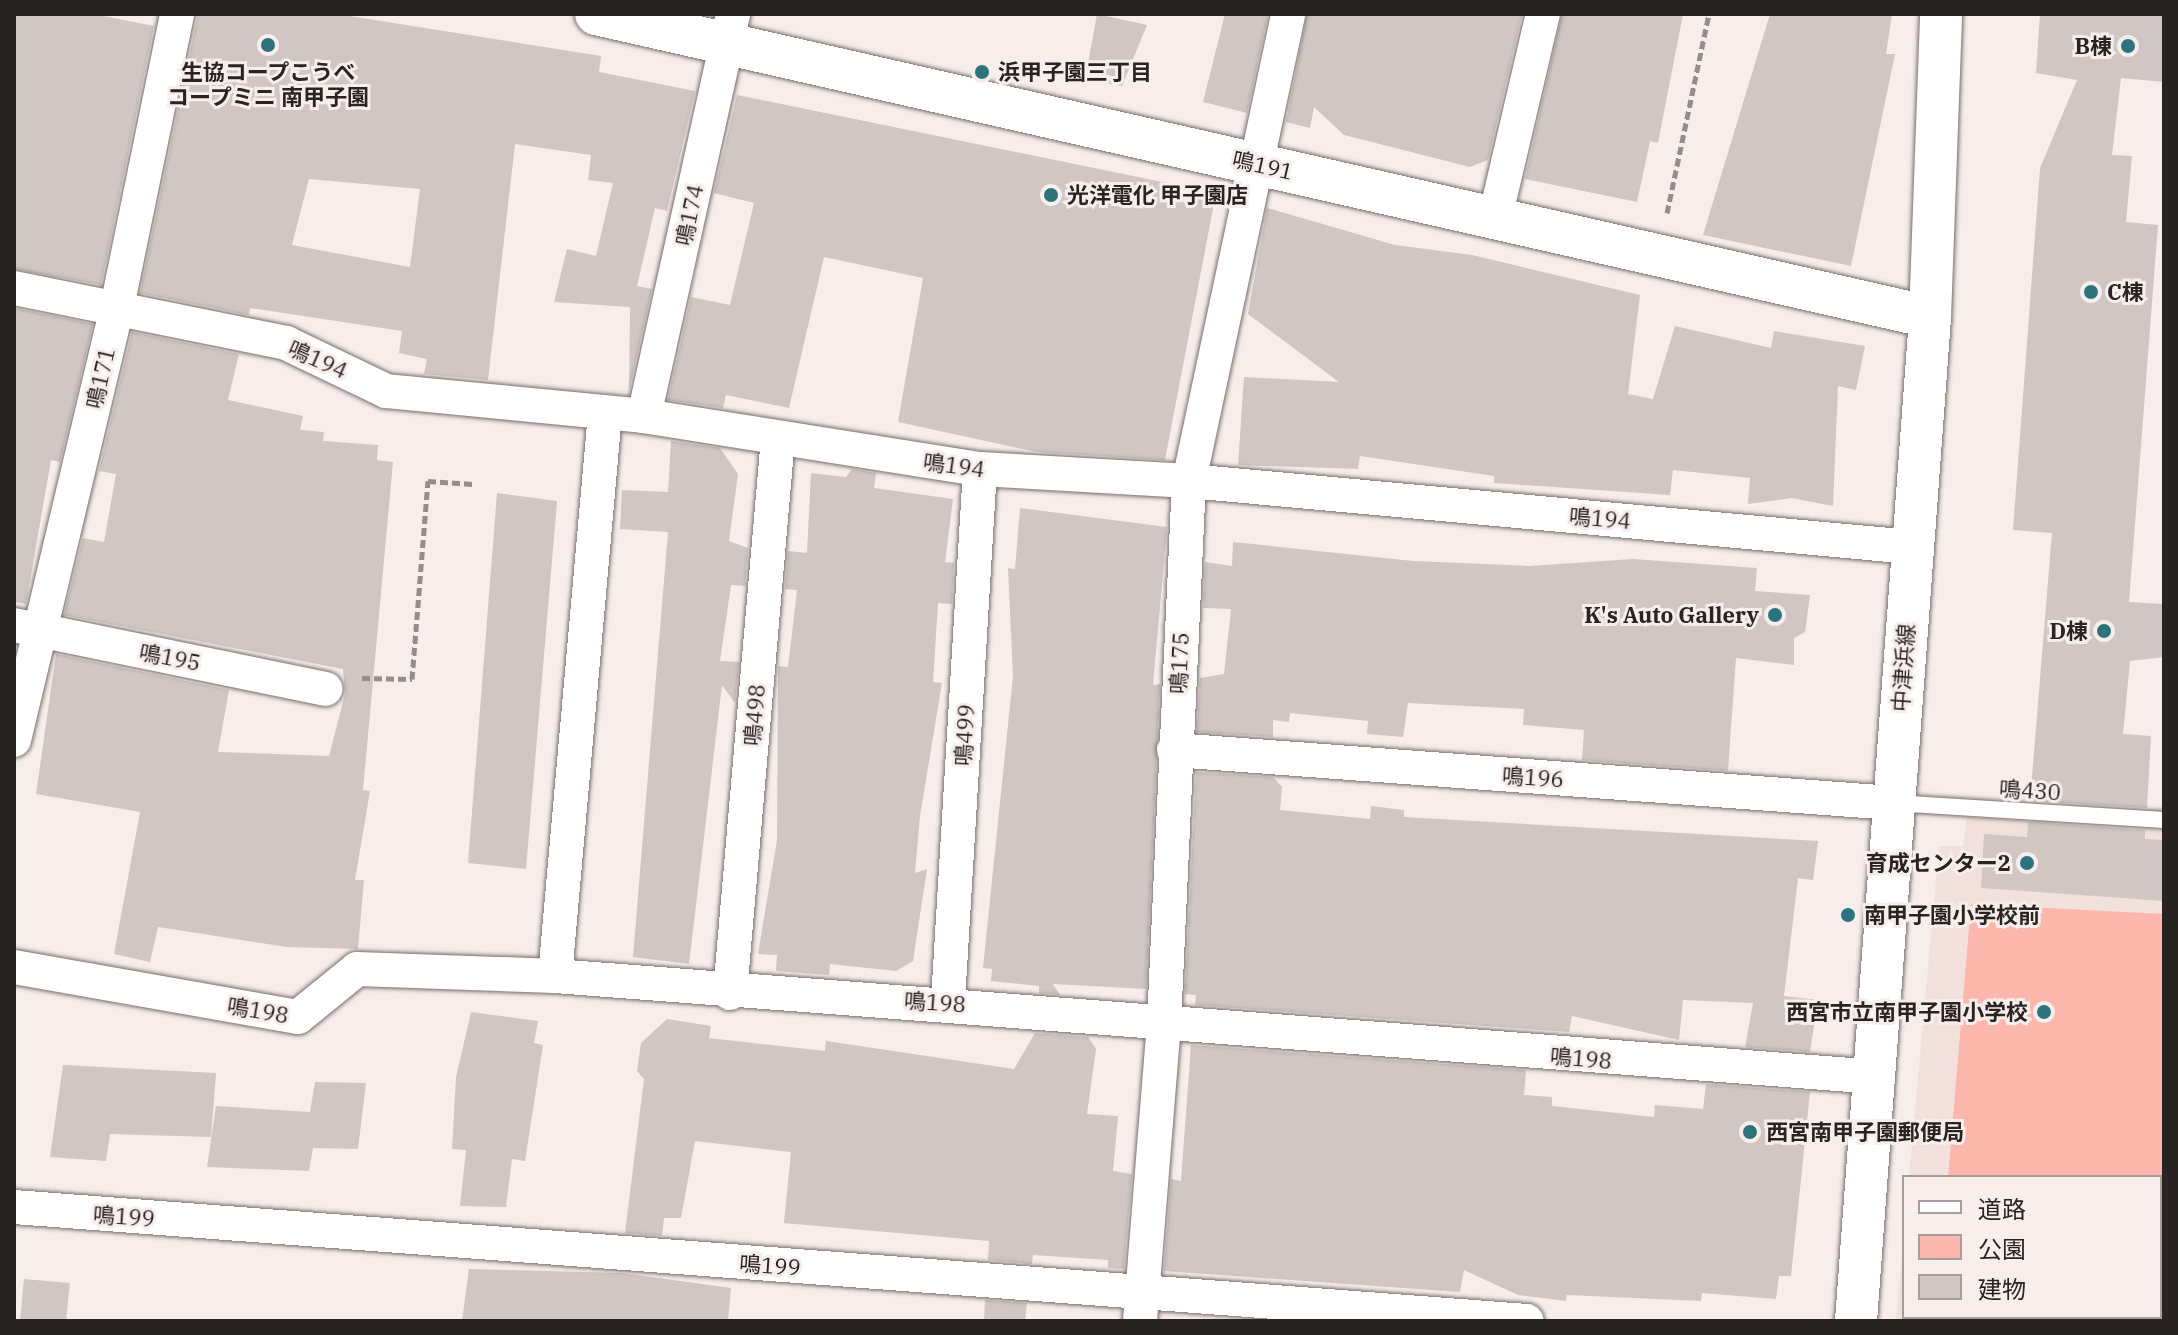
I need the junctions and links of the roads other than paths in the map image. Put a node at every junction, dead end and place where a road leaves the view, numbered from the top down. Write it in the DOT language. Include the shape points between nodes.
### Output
graph roads {
  1 [pos="177,14"];
  2 [pos="596,14"];
  3 [pos="1288,14"];
  4 [pos="1543,14"];
  5 [pos="1941,14"];
  6 [pos="730,28"];
  7 [pos="1254,163"];
  8 [pos="1495,218"];
  9 [pos="14,288"];
  10 [pos="116,312"];
  11 [pos="1930,317"];
  12 [pos="605,413"];
  13 [pos="644,416"];
  14 [pos="778,438"];
  15 [pos="980,469"];
  16 [pos="1189,481"];
  17 [pos="1912,547"];
  18 [pos="27,628"];
  19 [pos="326,689"];
  20 [pos="14,740"];
  21 [pos="1174,750"];
  22 [pos="1892,803"];
  23 [pos="2164,820"];
  24 [pos="14,967"];
  25 [pos="555,976"];
  26 [pos="730,993"];
  27 [pos="948,1001"];
  28 [pos="1164,1023"];
  29 [pos="1876,1077"];
  30 [pos="14,1207"];
  31 [pos="1140,1306"];
  32 [pos="1527,1321"];
  33 [pos="1856,1321"];
  1 -- 10 [label="street, 鳴171"];
  2 -- 6 [label="street, 鳴191"];
  3 -- 7 [label="street, 鳴175"];
  4 -- 8 [label="street"];
  5 -- 11 [label="street, 中津浜線"];
  6 -- 7 [label="street, 鳴191"];
  6 -- 13 [label="street, 鳴174"];
  7 -- 8 [label="street, 鳴191"];
  7 -- 16 [label="street, 鳴175"];
  8 -- 11 [label="street, 鳴191"];
  9 -- 10 [label="street, 鳴194"];
  10 -- 12 [label="street, 鳴194" via="286,343 386,391"];
  10 -- 18 [label="street, 鳴171"];
  11 -- 17 [label="street, 中津浜線"];
  12 -- 13 [label="street, 鳴194"];
  12 -- 25 [label="street"];
  13 -- 14 [label="street, 鳴194"];
  14 -- 15 [label="street, 鳴194"];
  14 -- 26 [label="street, 鳴498"];
  15 -- 16 [label="street, 鳴194"];
  15 -- 27 [label="street, 鳴499"];
  16 -- 17 [label="street, 鳴194"];
  16 -- 21 [label="street, 鳴175"];
  17 -- 22 [label="street, 中津浜線"];
  18 -- 19 [label="street, 鳴195"];
  18 -- 20 [label="street, 鳴171"];
  21 -- 22 [label="street, 鳴196"];
  21 -- 28 [label="street, 鳴175"];
  22 -- 23 [label="lane, 鳴430"];
  22 -- 29 [label="street, 中津浜線"];
  24 -- 25 [label="street, 鳴198" via="298,1017 357,969"];
  25 -- 26 [label="street, 鳴198"];
  26 -- 27 [label="street, 鳴198"];
  27 -- 28 [label="street, 鳴198"];
  28 -- 29 [label="street, 鳴198"];
  28 -- 31 [label="street, 鳴175"];
  29 -- 33 [label="street, 中津浜線"];
  30 -- 31 [label="street, 鳴199"];
  31 -- 32 [label="street, 鳴199"];
}
